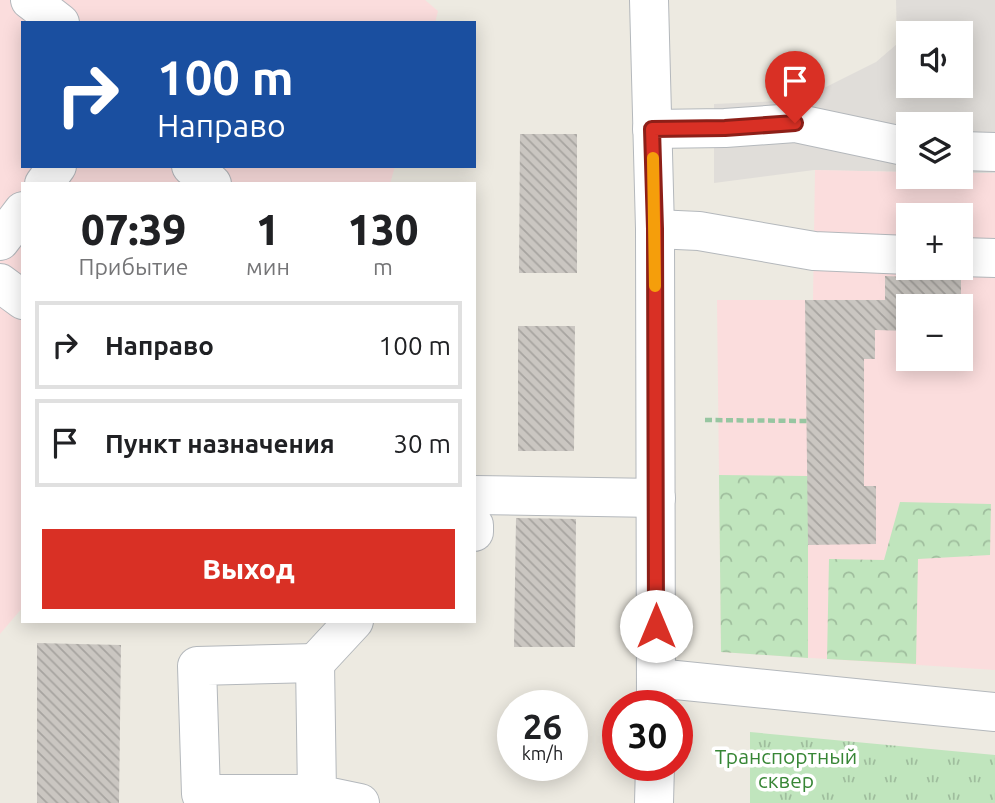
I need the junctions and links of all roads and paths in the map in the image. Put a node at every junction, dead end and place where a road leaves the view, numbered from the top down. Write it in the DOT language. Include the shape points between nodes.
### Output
graph roads {
  1 [pos="30,0"];
  2 [pos="649,0"];
  3 [pos="57,21"];
  4 [pos="652,129"];
  5 [pos="896,144"];
  6 [pos="973,151"];
  7 [pos="995,152"];
  8 [pos="193,168"];
  9 [pos="210,182"];
  10 [pos="21,214"];
  11 [pos="655,229"];
  12 [pos="0,241"];
  13 [pos="896,254"];
  14 [pos="973,257"];
  15 [pos="995,258"];
  16 [pos="0,283"];
  17 [pos="21,299"];
  18 [pos="705,420"];
  19 [pos="807,421"];
  20 [pos="476,495"];
  21 [pos="656,498"];
  22 [pos="352,623"];
  23 [pos="315,663"];
  24 [pos="656,690"];
  25 [pos="693,694"];
  26 [pos="995,712"];
  27 [pos="655,781"];
  28 [pos="317,794"];
  29 [pos="359,803"];
  30 [pos="654,803"];
  1 -- 3 [label="street"];
  2 -- 4 [label="street"];
  4 -- 5 [label="street" via="795,123"];
  4 -- 11 [label="street"];
  6 -- 7 [label="street"];
  8 -- 9 [label="street"];
  10 -- 12 [label="street"];
  11 -- 13 [label="street" via="699,231 814,251"];
  11 -- 21 [label="street"];
  14 -- 15 [label="street"];
  16 -- 17 [label="street"];
  18 -- 19 [label="path"];
  20 -- 21 [label="street"];
  21 -- 24 [label="street"];
  22 -- 23 [label="street"];
  23 -- 28 [label="street"];
  23 -- 28 [label="street" via="197,666 201,794"];
  25 -- 26 [label="street"];
  27 -- 30 [label="street"];
  28 -- 29 [label="street"];
}
